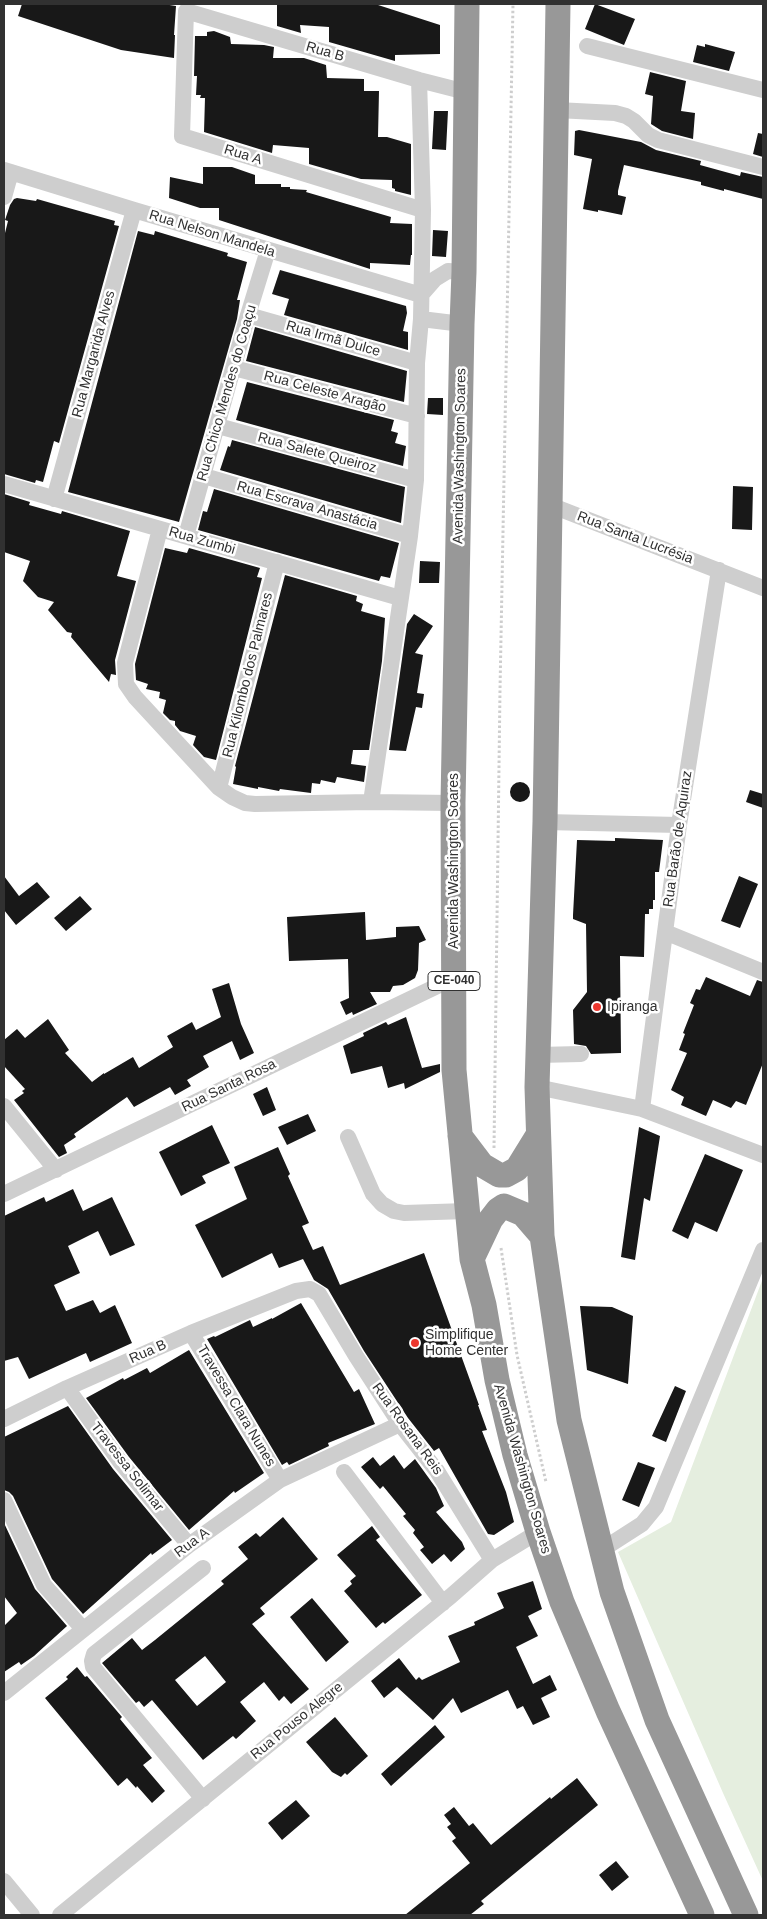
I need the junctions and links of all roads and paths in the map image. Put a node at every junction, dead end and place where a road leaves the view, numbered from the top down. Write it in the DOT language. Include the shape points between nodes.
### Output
graph roads {
  1 [pos="467,4"];
  2 [pos="558,4"];
  3 [pos="186,12"];
  4 [pos="587,46"];
  5 [pos="419,80"];
  6 [pos="763,90"];
  7 [pos="466,92"];
  8 [pos="557,110"];
  9 [pos="763,167"];
  10 [pos="7,171"];
  11 [pos="4,197"];
  12 [pos="134,210"];
  13 [pos="423,210"];
  14 [pos="268,250"];
  15 [pos="464,272"];
  16 [pos="421,295"];
  17 [pos="248,316"];
  18 [pos="421,319"];
  19 [pos="462,324"];
  20 [pos="418,363"];
  21 [pos="234,368"];
  22 [pos="417,416"];
  23 [pos="218,426"];
  24 [pos="204,476"];
  25 [pos="416,480"];
  26 [pos="4,484"];
  27 [pos="54,498"];
  28 [pos="550,505"];
  29 [pos="160,529"];
  30 [pos="186,536"];
  31 [pos="410,536"];
  32 [pos="277,562"];
  33 [pos="720,570"];
  34 [pos="763,588"];
  35 [pos="400,598"];
  36 [pos="218,788"];
  37 [pos="370,802"];
  38 [pos="453,803"];
  39 [pos="545,822"];
  40 [pos="679,825"];
  41 [pos="665,932"];
  42 [pos="763,972"];
  43 [pos="454,978"];
  44 [pos="582,1054"];
  45 [pos="538,1055"];
  46 [pos="537,1087"];
  47 [pos="4,1106"];
  48 [pos="642,1109"];
  49 [pos="538,1135"];
  50 [pos="460,1136"];
  51 [pos="348,1137"];
  52 [pos="763,1155"];
  53 [pos="56,1170"];
  54 [pos="4,1194"];
  55 [pos="467,1211"];
  56 [pos="542,1236"];
  57 [pos="763,1250"];
  58 [pos="472,1259"];
  59 [pos="296,1290"];
  60 [pos="191,1333"];
  61 [pos="67,1388"];
  62 [pos="4,1420"];
  63 [pos="400,1424"];
  64 [pos="344,1472"];
  65 [pos="280,1480"];
  66 [pos="4,1500"];
  67 [pos="538,1532"];
  68 [pos="189,1544"];
  69 [pos="600,1551"];
  70 [pos="492,1560"];
  71 [pos="202,1568"];
  72 [pos="443,1603"];
  73 [pos="82,1629"];
  74 [pos="4,1693"];
  75 [pos="203,1799"];
  76 [pos="4,1881"];
  77 [pos="32,1915"];
  78 [pos="60,1915"];
  79 [pos="702,1915"];
  80 [pos="746,1915"];
  1 -- 7 [label="highway, Avenida Washington Soares / CE-040"];
  2 -- 8 [label="highway"];
  3 -- 5 [label="street, Rua B"];
  3 -- 13 [label="street, Rua A" via="182,136"];
  4 -- 6 [label="street"];
  5 -- 7 [label="street, Rua B"];
  5 -- 13 [label="street"];
  7 -- 15 [label="highway, Avenida Washington Soares / CE-040"];
  8 -- 9 [label="street" via="616,113 634,121 658,140"];
  8 -- 28 [label="highway"];
  10 -- 11 [label="street"];
  10 -- 12 [label="street, Rua Nelson Mandela"];
  12 -- 14 [label="street, Rua Nelson Mandela"];
  12 -- 27 [label="street, Rua Margarida Alves"];
  13 -- 16 [label="street"];
  14 -- 16 [label="street, Rua Nelson Mandela"];
  14 -- 17 [label="street, Rua Chico Mendes do Coaçu"];
  15 -- 16 [label="street" via="448,271 435,279"];
  15 -- 19 [label="highway, Avenida Washington Soares / CE-040"];
  16 -- 18 [label="street"];
  17 -- 20 [label="street, Rua Irmã Dulce"];
  17 -- 21 [label="street, Rua Chico Mendes do Coaçu"];
  18 -- 19 [label="street"];
  18 -- 20 [label="street"];
  19 -- 38 [label="highway, Avenida Washington Soares / CE-040"];
  20 -- 22 [label="street"];
  21 -- 22 [label="street, Rua Celeste Aragão"];
  21 -- 23 [label="street, Rua Chico Mendes do Coaçu"];
  22 -- 25 [label="street"];
  23 -- 24 [label="street, Rua Chico Mendes do Coaçu"];
  23 -- 25 [label="street, Rua Salete Queiroz"];
  24 -- 30 [label="street, Rua Chico Mendes do Coaçu"];
  24 -- 31 [label="street, Rua Escrava Anastácia"];
  25 -- 31 [label="street"];
  26 -- 27 [label="street, Rua Zumbi"];
  27 -- 29 [label="street, Rua Zumbi"];
  28 -- 33 [label="street, Rua Santa Lucrésia"];
  28 -- 39 [label="highway"];
  29 -- 30 [label="street, Rua Zumbi"];
  29 -- 36 [label="street" via="125,663 126,684"];
  30 -- 32 [label="street, Rua Zumbi"];
  31 -- 35 [label="street"];
  32 -- 35 [label="street, Rua Zumbi"];
  32 -- 36 [label="street, Rua Kilombo dos Palmares"];
  33 -- 34 [label="street, Rua Santa Lucrésia"];
  33 -- 40 [label="street, Rua Barão de Aquiraz"];
  35 -- 37 [label="street"];
  36 -- 37 [label="street" via="245,803 255,804"];
  37 -- 38 [label="street"];
  38 -- 43 [label="highway, Avenida Washington Soares / CE-040"];
  39 -- 40 [label="street"];
  39 -- 45 [label="highway"];
  40 -- 41 [label="street, Rua Barão de Aquiraz"];
  41 -- 42 [label="street"];
  41 -- 48 [label="street, Rua Barão de Aquiraz"];
  43 -- 50 [label="highway, Avenida Washington Soares / CE-040" via="454,1070"];
  43 -- 53 [label="street, Rua Santa Rosa"];
  44 -- 45 [label="street"];
  45 -- 46 [label="highway"];
  46 -- 48 [label="street"];
  46 -- 49 [label="highway"];
  47 -- 53 [label="street"];
  48 -- 52 [label="street"];
  49 -- 50 [label="highway" via="517,1169 506,1175 499,1175 482,1165"];
  49 -- 56 [label="highway"];
  50 -- 55 [label="highway, Avenida Washington Soares / CE-040"];
  51 -- 55 [label="street" via="373,1194 382,1204 404,1212"];
  53 -- 54 [label="street, Rua Santa Rosa"];
  55 -- 58 [label="highway, Avenida Washington Soares / CE-040"];
  56 -- 58 [label="highway" via="523,1214 504,1206 491,1219"];
  56 -- 69 [label="highway" via="569,1420"];
  57 -- 69 [label="street" via="656,1506 642,1524"];
  58 -- 67 [label="highway, Avenida Washington Soares / CE-040" via="506,1418"];
  59 -- 60 [label="street, Rua B"];
  59 -- 63 [label="street, Rua Rosana Reis" via="310,1289 319,1294"];
  60 -- 61 [label="street, Rua B"];
  60 -- 65 [label="street, Travessa Clara Nunes"];
  61 -- 62 [label="street, Rua B"];
  61 -- 68 [label="street, Travessa Solimar" via="121,1462"];
  63 -- 65 [label="street, Rua A"];
  63 -- 70 [label="street, Rua Rosana Reis" via="437,1471"];
  64 -- 72 [label="street"];
  65 -- 68 [label="street, Rua A"];
  66 -- 73 [label="street" via="44,1585"];
  67 -- 70 [label="street, Rua Pouso Alegre"];
  67 -- 79 [label="highway, Avenida Washington Soares / CE-040" via="562,1602 608,1711"];
  68 -- 73 [label="street, Rua A"];
  69 -- 80 [label="highway" via="657,1720"];
  70 -- 72 [label="street, Rua Pouso Alegre"];
  71 -- 75 [label="street" via="94,1654 92,1661 93,1667"];
  72 -- 75 [label="street, Rua Pouso Alegre"];
  73 -- 74 [label="street, Rua A"];
  75 -- 78 [label="street, Rua Pouso Alegre"];
  76 -- 77 [label="street"];
}
